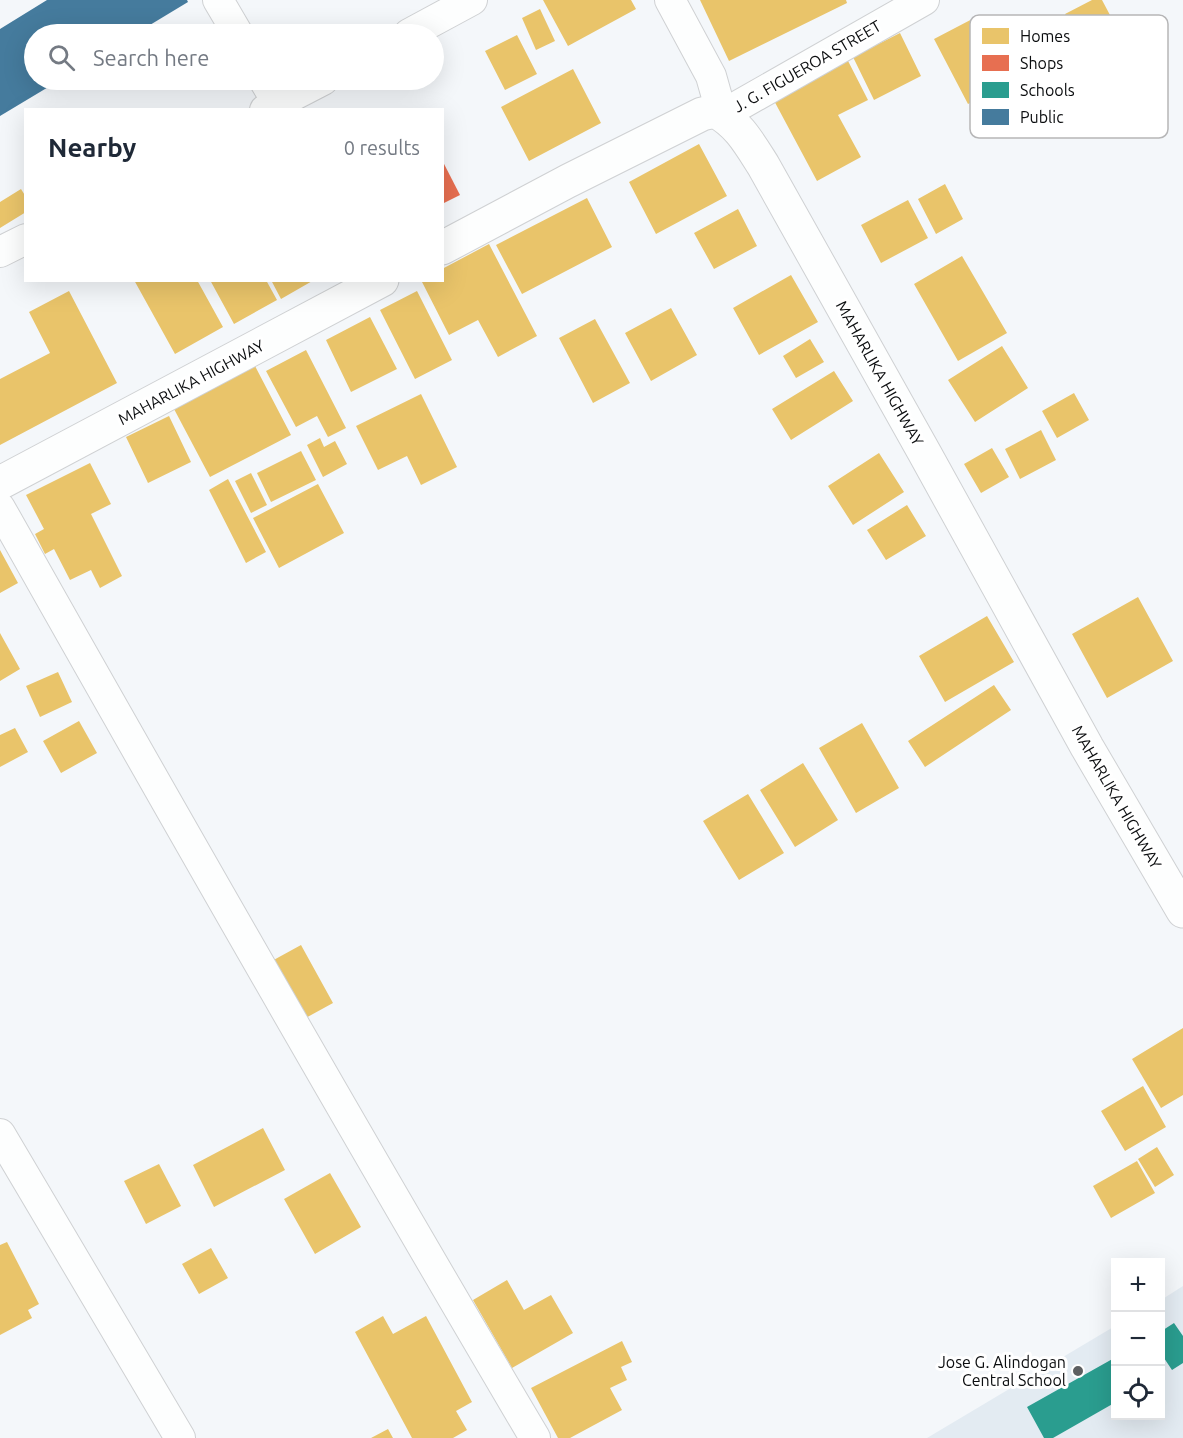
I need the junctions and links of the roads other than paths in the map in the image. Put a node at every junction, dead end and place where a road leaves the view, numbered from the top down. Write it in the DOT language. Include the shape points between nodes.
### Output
graph roads {
  1 [pos="218,0"];
  2 [pos="472,0"];
  3 [pos="670,0"];
  4 [pos="924,0"];
  5 [pos="894,7"];
  6 [pos="232,24"];
  7 [pos="428,24"];
  8 [pos="298,90"];
  9 [pos="272,100"];
  10 [pos="722,115"];
  11 [pos="24,239"];
  12 [pos="444,247"];
  13 [pos="0,252"];
  14 [pos="378,282"];
  15 [pos="0,483"];
  16 [pos="0,508"];
  17 [pos="1183,910"];
  18 [pos="0,1134"];
  19 [pos="180,1438"];
  20 [pos="535,1438"];
  1 -- 6 [label="street"];
  2 -- 7 [label="street"];
  3 -- 10 [label="street" via="711,76"];
  4 -- 5 [label="street, J. G. FIGUEROA STREET"];
  5 -- 10 [label="street, J. G. FIGUEROA STREET"];
  8 -- 9 [label="street"];
  10 -- 12 [label="highway" via="714,111 702,114"];
  10 -- 17 [label="highway, MAHARLIKA HIGHWAY" via="739,128 763,165 1087,747"];
  11 -- 13 [label="street"];
  14 -- 15 [label="highway, MAHARLIKA HIGHWAY"];
  16 -- 20 [label="street"];
  18 -- 19 [label="street"];
}
